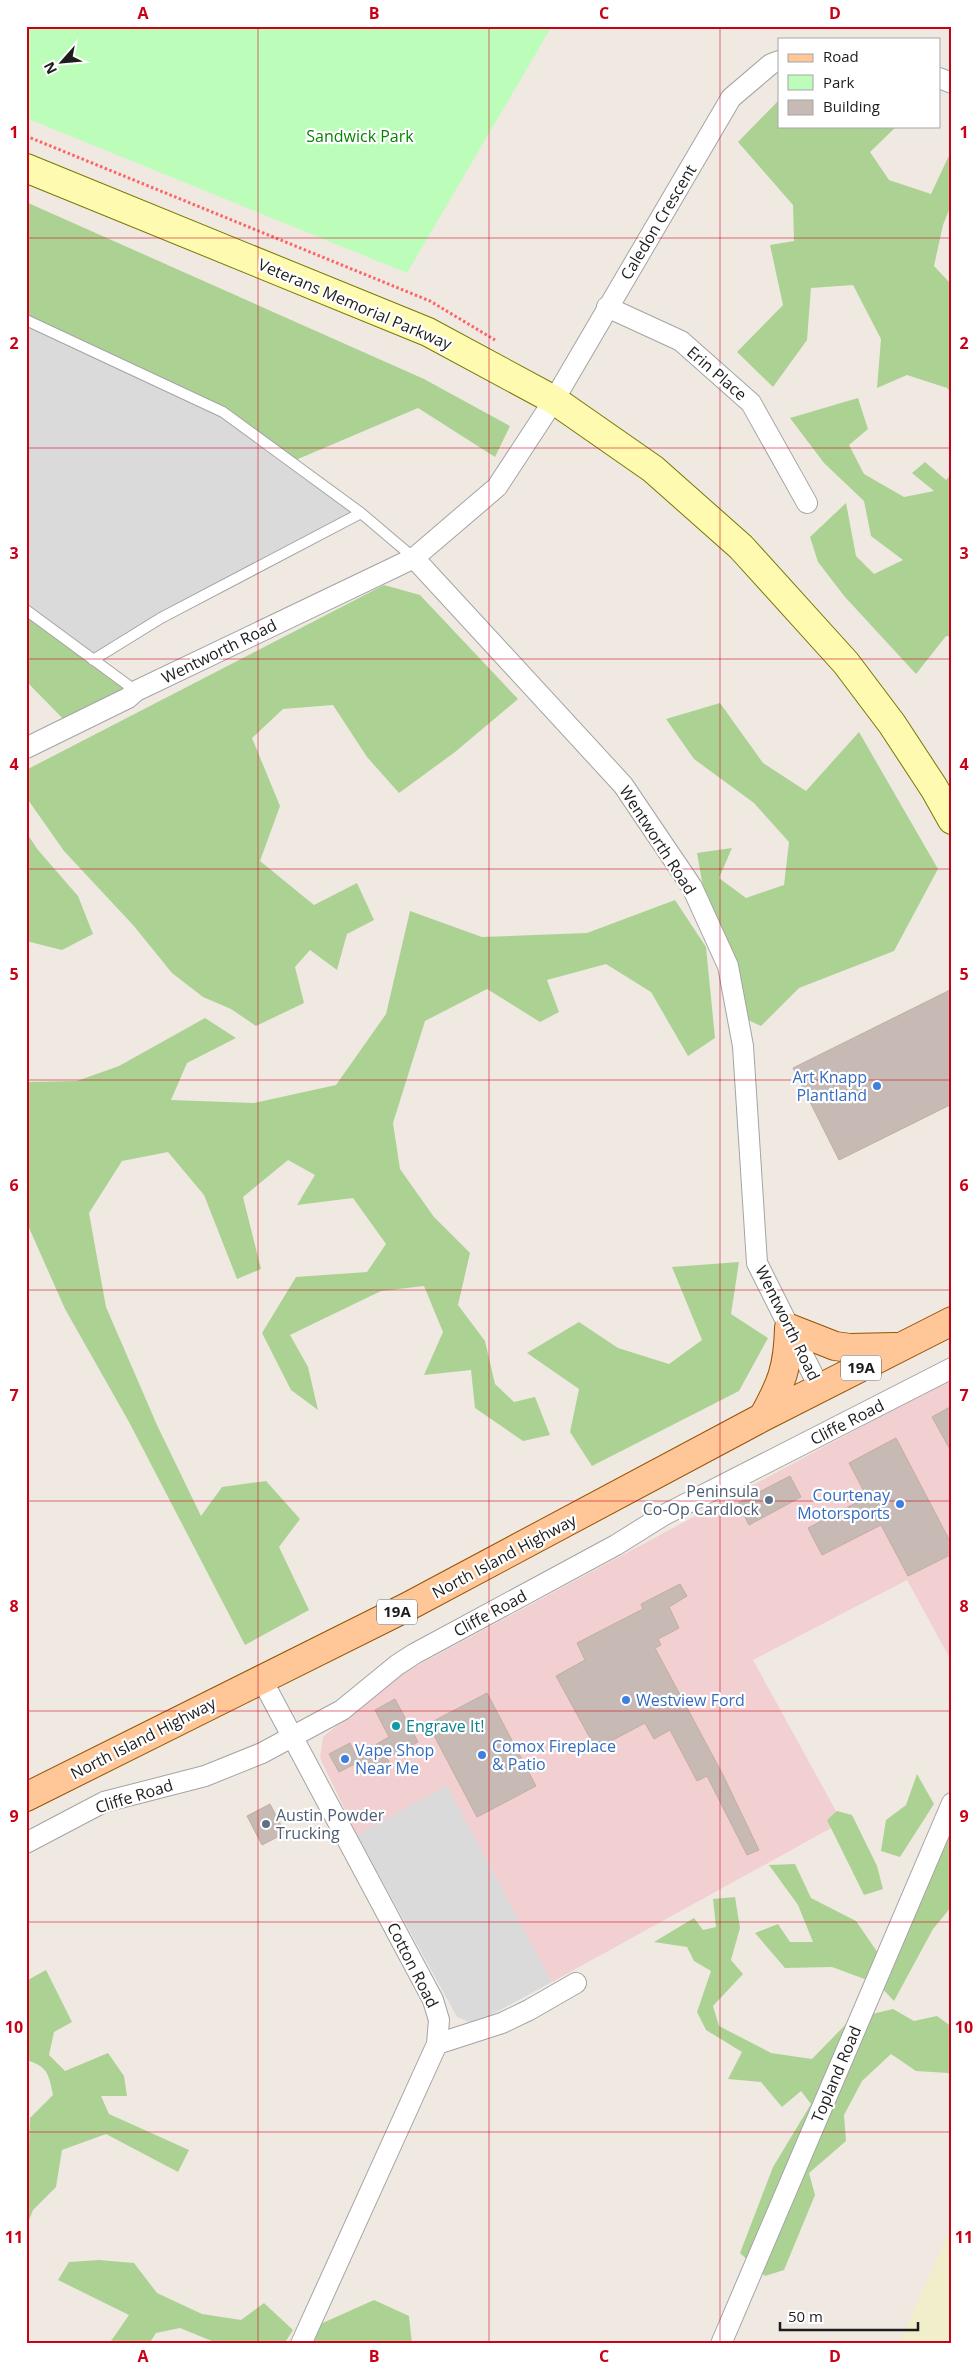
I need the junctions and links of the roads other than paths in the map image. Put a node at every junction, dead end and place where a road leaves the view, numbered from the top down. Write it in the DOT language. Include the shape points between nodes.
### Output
graph roads {
  1 [pos="778,61"];
  2 [pos="940,78"];
  3 [pos="952,83"];
  4 [pos="26,168"];
  5 [pos="607,307"];
  6 [pos="26,320"];
  7 [pos="554,400"];
  8 [pos="807,503"];
  9 [pos="361,513"];
  10 [pos="414,558"];
  11 [pos="26,610"];
  12 [pos="93,660"];
  13 [pos="136,692"];
  14 [pos="26,748"];
  15 [pos="952,820"];
  16 [pos="952,1321"];
  17 [pos="789,1328"];
  18 [pos="902,1347"];
  19 [pos="952,1368"];
  20 [pos="820,1389"];
  21 [pos="763,1417"];
  22 [pos="261,1678"];
  23 [pos="292,1738"];
  24 [pos="26,1797"];
  25 [pos="952,1804"];
  26 [pos="26,1843"];
  27 [pos="576,1983"];
  28 [pos="436,2044"];
  29 [pos="301,2344"];
  30 [pos="721,2344"];
  1 -- 5 [label="street, Caledon Crescent" via="731,98"];
  2 -- 3 [label="street"];
  4 -- 7 [label="main road, Veterans Memorial Parkway" via="428,332"];
  5 -- 7 [label="street, Caledon Crescent"];
  5 -- 8 [label="street, Erin Place" via="680,341 751,402"];
  6 -- 9 [label="lane" via="223,412"];
  7 -- 10 [label="street, Wentworth Road" via="497,487"];
  7 -- 15 [label="main road, Veterans Memorial Parkway" via="653,469 741,547 846,664 892,724"];
  9 -- 10 [label="lane"];
  9 -- 12 [label="lane" via="161,618"];
  10 -- 13 [label="street, Wentworth Road"];
  10 -- 17 [label="street, Wentworth Road" via="623,786 692,887 728,966 743,1046 757,1263"];
  11 -- 12 [label="lane"];
  12 -- 13 [label="lane"];
  13 -- 14 [label="street, Wentworth Road"];
  16 -- 18 [label="main road, North Island Highway / 19A"];
  17 -- 18 [label="main road" via="835,1346"];
  17 -- 20 [label="street, Wentworth Road"];
  17 -- 21 [label="main road" via="788,1358 781,1384"];
  18 -- 20 [label="main road, North Island Highway / 19A"];
  19 -- 23 [label="street, Cliffe Road" via="664,1515 616,1545 414,1654 342,1710"];
  20 -- 21 [label="main road, North Island Highway / 19A"];
  21 -- 22 [label="main road, North Island Highway / 19A" via="407,1607"];
  22 -- 23 [label="street, Cotton Road"];
  22 -- 24 [label="main road, North Island Highway / 19A"];
  23 -- 26 [label="street, Cliffe Road" via="205,1776 104,1802"];
  23 -- 28 [label="street, Cotton Road" via="434,2000 439,2020"];
  25 -- 30 [label="street, Topland Road"];
  27 -- 28 [label="street" via="502,2023"];
  28 -- 29 [label="street, Cotton Road"];
}
